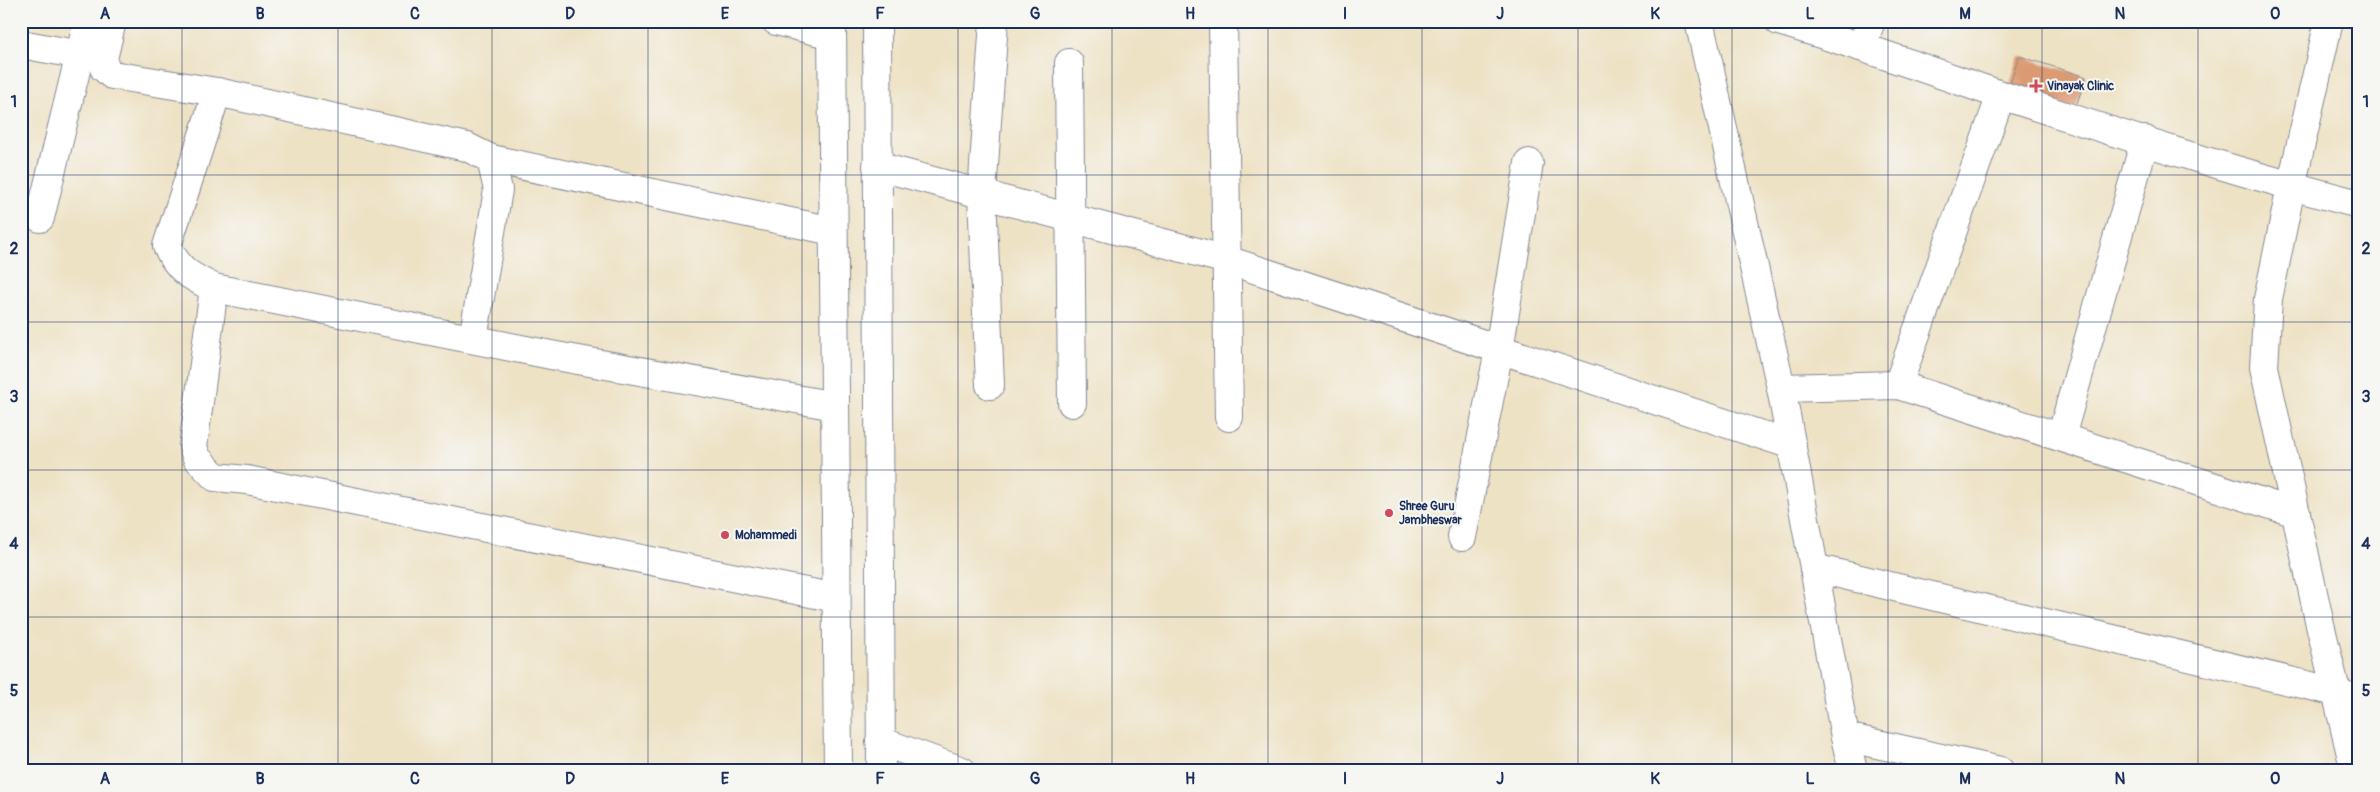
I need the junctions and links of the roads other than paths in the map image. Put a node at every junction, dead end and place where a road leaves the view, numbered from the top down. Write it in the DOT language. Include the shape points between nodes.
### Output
graph roads {
  1 [pos="88,21"];
  2 [pos="112,21"];
  3 [pos="776,21"];
  4 [pos="877,21"];
  5 [pos="994,21"];
  6 [pos="1223,21"];
  7 [pos="1699,21"];
  8 [pos="1779,21"];
  9 [pos="2330,21"];
  10 [pos="832,28"];
  11 [pos="1866,34"];
  12 [pos="21,44"];
  13 [pos="91,57"];
  14 [pos="1068,63"];
  15 [pos="217,92"];
  16 [pos="2001,94"];
  17 [pos="2145,140"];
  18 [pos="491,159"];
  19 [pos="1529,163"];
  20 [pos="877,166"];
  21 [pos="2291,187"];
  22 [pos="982,194"];
  23 [pos="2359,204"];
  24 [pos="40,218"];
  25 [pos="1072,219"];
  26 [pos="833,231"];
  27 [pos="1227,260"];
  28 [pos="214,288"];
  29 [pos="473,339"];
  30 [pos="1499,350"];
  31 [pos="990,385"];
  32 [pos="1898,385"];
  33 [pos="1781,388"];
  34 [pos="1072,403"];
  35 [pos="835,406"];
  36 [pos="1229,417"];
  37 [pos="2061,437"];
  38 [pos="1792,445"];
  39 [pos="2296,514"];
  40 [pos="1462,537"];
  41 [pos="1814,568"];
  42 [pos="836,598"];
  43 [pos="2348,696"];
  44 [pos="1845,738"];
  45 [pos="880,741"];
  46 [pos="838,771"];
  47 [pos="881,771"];
  48 [pos="962,771"];
  49 [pos="1853,771"];
  50 [pos="2000,771"];
  51 [pos="2355,771"];
  1 -- 13 [label="street"];
  2 -- 13 [label="street"];
  3 -- 10 [label="street"];
  4 -- 20 [label="street"];
  5 -- 22 [label="street"];
  6 -- 27 [label="street"];
  7 -- 33 [label="street"];
  8 -- 11 [label="street"];
  9 -- 21 [label="street"];
  10 -- 26 [label="street"];
  11 -- 16 [label="street"];
  12 -- 13 [label="street"];
  13 -- 15 [label="street" via="112,75"];
  13 -- 24 [label="street"];
  14 -- 25 [label="street"];
  15 -- 18 [label="street" via="467,146"];
  15 -- 28 [label="street" via="167,246 175,264"];
  16 -- 17 [label="street"];
  16 -- 32 [label="street"];
  17 -- 21 [label="street"];
  17 -- 37 [label="street"];
  18 -- 26 [label="street"];
  18 -- 29 [label="street" via="498,190"];
  19 -- 30 [label="street"];
  20 -- 22 [label="street"];
  20 -- 45 [label="street"];
  21 -- 23 [label="street"];
  21 -- 39 [label="street" via="2268,299 2264,367"];
  22 -- 25 [label="street"];
  22 -- 31 [label="street"];
  25 -- 27 [label="street"];
  25 -- 34 [label="street"];
  26 -- 35 [label="street"];
  27 -- 30 [label="street"];
  27 -- 36 [label="street"];
  28 -- 29 [label="street"];
  28 -- 42 [label="street" via="193,447 197,458 215,477 247,480"];
  29 -- 35 [label="street"];
  30 -- 38 [label="street"];
  30 -- 40 [label="street"];
  32 -- 33 [label="street"];
  32 -- 37 [label="street"];
  33 -- 38 [label="street"];
  35 -- 42 [label="street"];
  37 -- 39 [label="street"];
  38 -- 41 [label="street"];
  39 -- 43 [label="street"];
  41 -- 43 [label="street"];
  41 -- 44 [label="street"];
  42 -- 46 [label="street"];
  43 -- 51 [label="street"];
  44 -- 49 [label="street"];
  44 -- 50 [label="street"];
  45 -- 47 [label="street"];
  45 -- 48 [label="street"];
}
